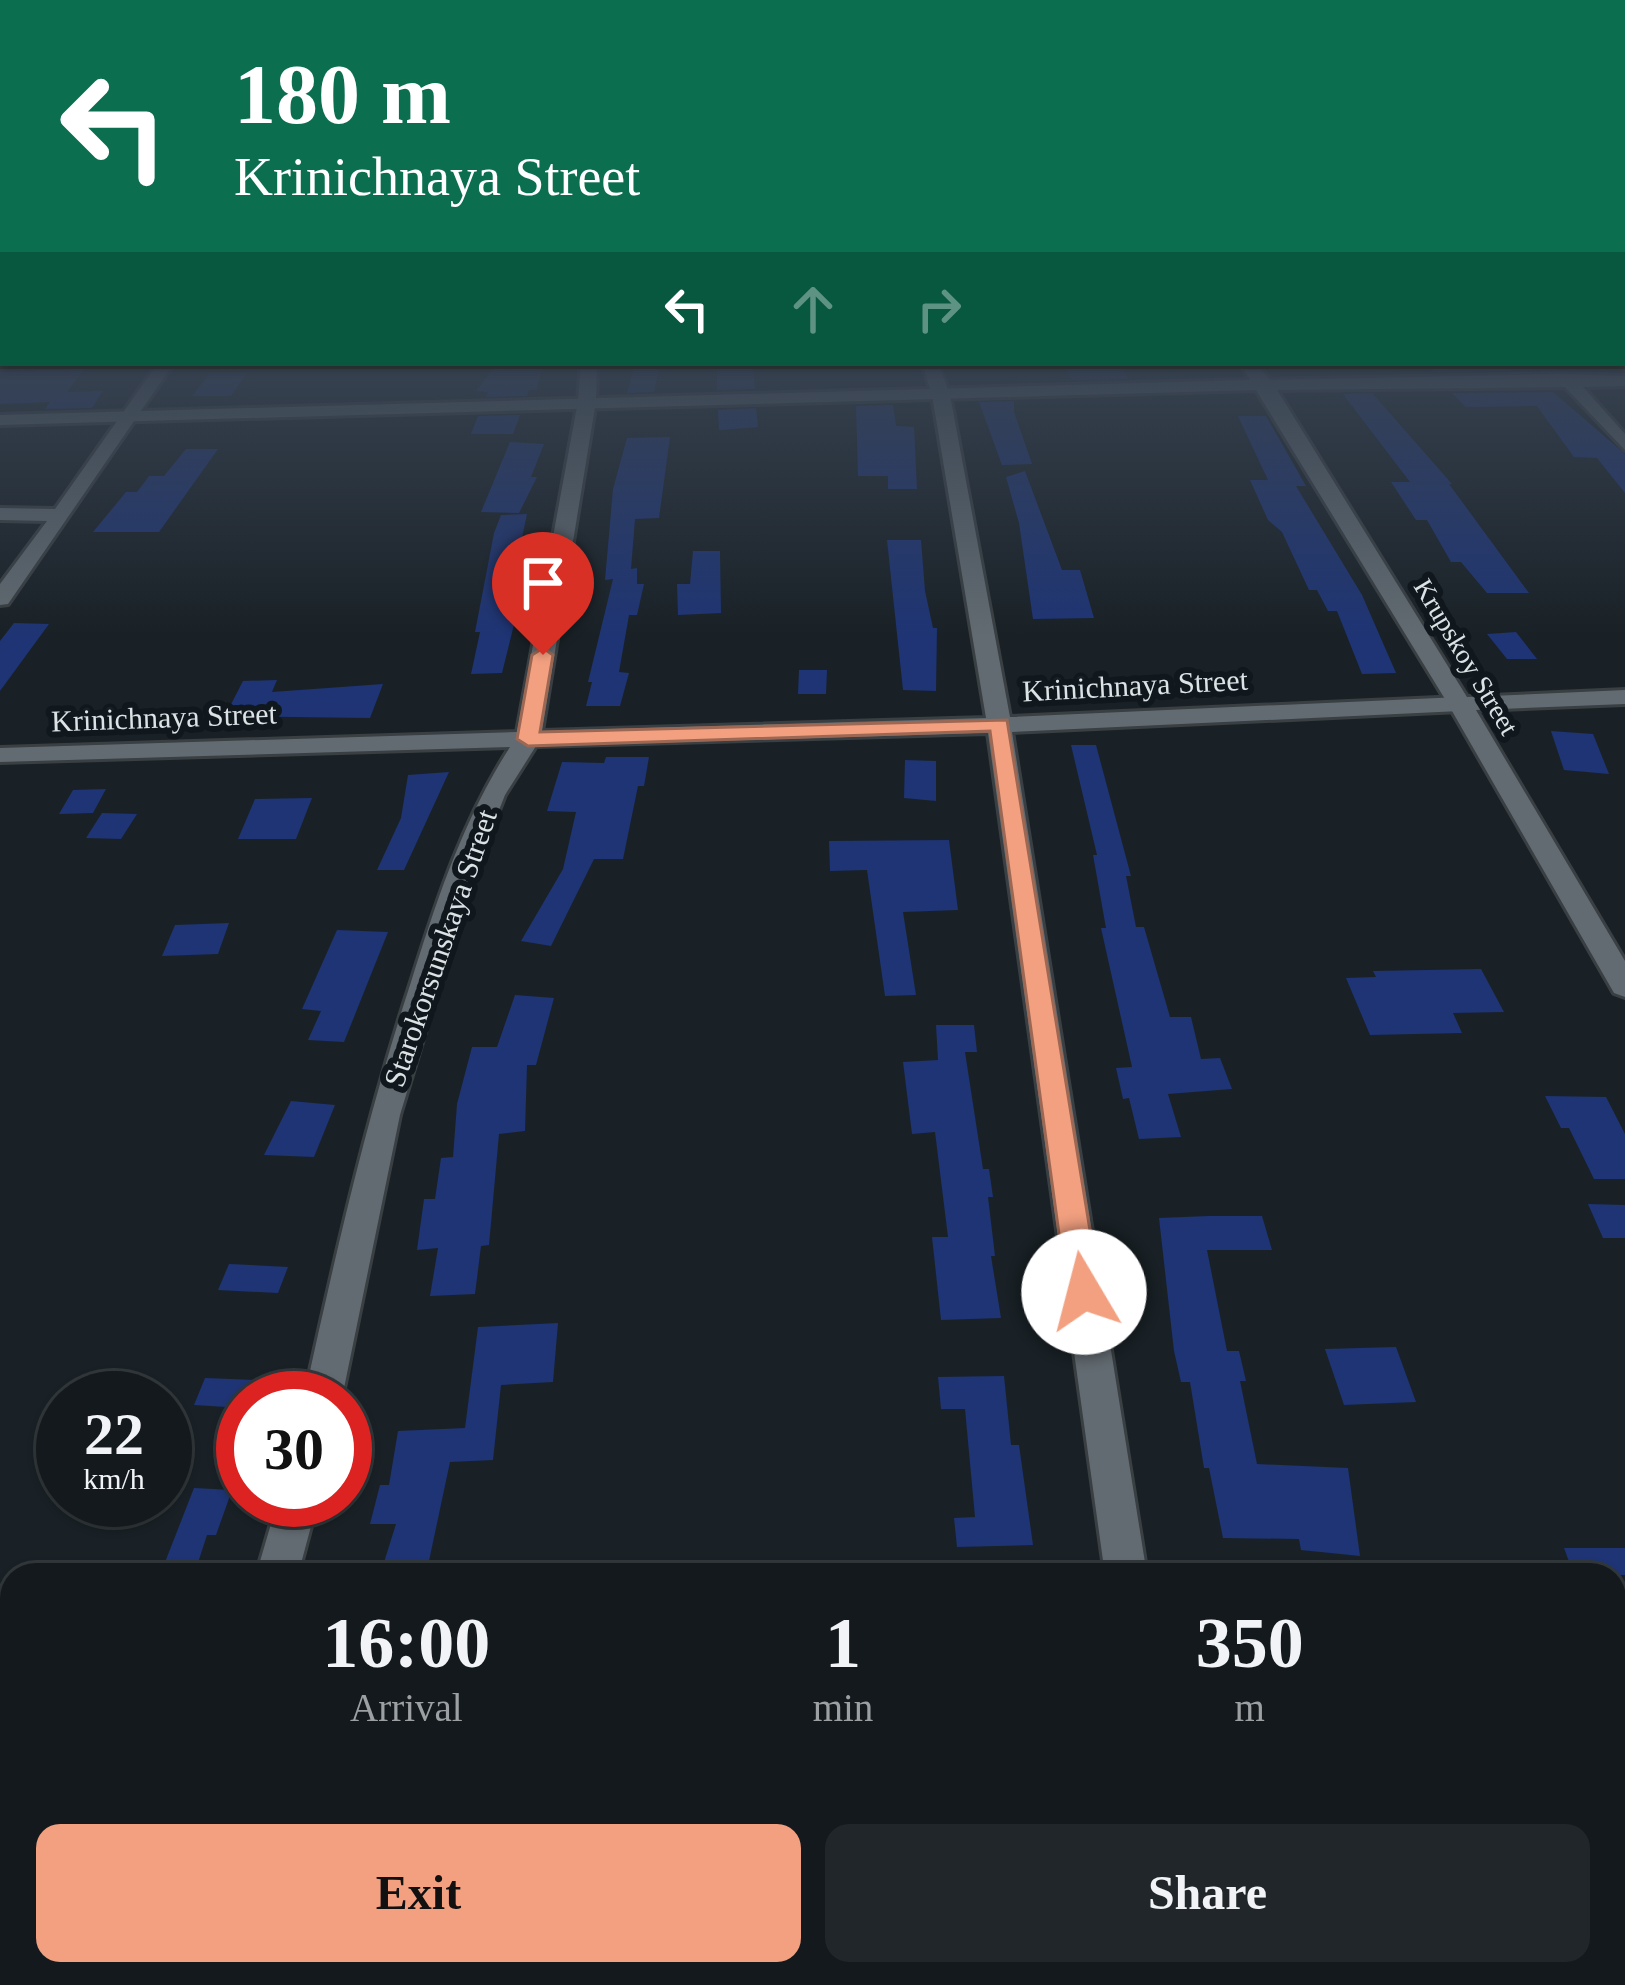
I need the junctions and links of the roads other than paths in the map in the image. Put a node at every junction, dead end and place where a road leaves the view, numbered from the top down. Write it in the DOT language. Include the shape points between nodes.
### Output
graph roads {
  1 [pos="107,452"];
  2 [pos="578,452"];
  3 [pos="951,452"];
  4 [pos="1306,452"];
  5 [pos="0,514"];
  6 [pos="63,514"];
  7 [pos="0,599"];
  8 [pos="1625,698"];
  9 [pos="1460,704"];
  10 [pos="1000,724"];
  11 [pos="528,739"];
  12 [pos="0,755"];
  13 [pos="1625,986"];
  14 [pos="328,1371"];
  15 [pos="290,1527"];
  16 [pos="280,1563"];
  17 [pos="1124,1563"];
  1 -- 6 [label="street"];
  2 -- 11 [label="street, Starokorsunskaya Street"];
  3 -- 10 [label="street"];
  4 -- 9 [label="street, Krupskoy Street"];
  5 -- 6 [label="street"];
  6 -- 7 [label="street"];
  8 -- 9 [label="street, Krinichnaya Street"];
  9 -- 10 [label="street, Krinichnaya Street"];
  9 -- 13 [label="street, Krupskoy Street"];
  10 -- 11 [label="street, Krinichnaya Street"];
  10 -- 17 [label="street"];
  11 -- 12 [label="street, Krinichnaya Street"];
  11 -- 14 [label="street, Starokorsunskaya Street" via="492,795 450,902 384,1114"];
  15 -- 16 [label="street"];
}
